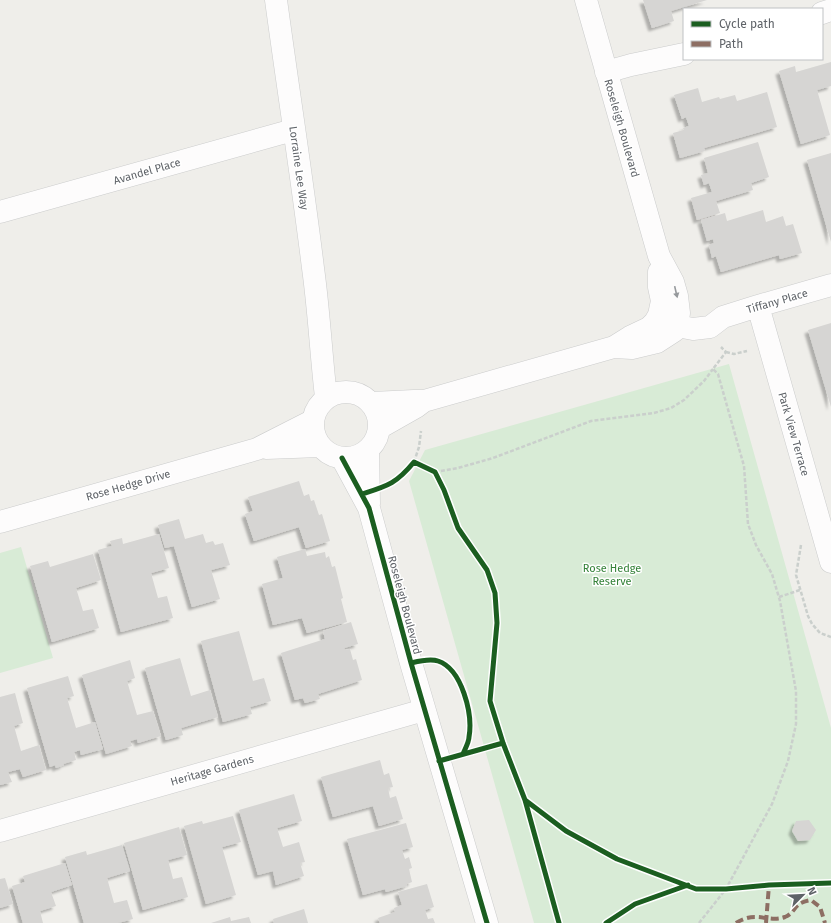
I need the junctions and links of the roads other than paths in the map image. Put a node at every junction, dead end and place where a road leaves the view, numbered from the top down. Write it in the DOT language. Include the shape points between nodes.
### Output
graph roads {
  1 [pos="276,0"];
  2 [pos="586,0"];
  3 [pos="679,55"];
  4 [pos="608,79"];
  5 [pos="293,130"];
  6 [pos="0,212"];
  7 [pos="831,285"];
  8 [pos="758,306"];
  9 [pos="672,318"];
  10 [pos="321,337"];
  11 [pos="350,391"];
  12 [pos="326,397"];
  13 [pos="424,401"];
  14 [pos="372,404"];
  15 [pos="312,421"];
  16 [pos="379,428"];
  17 [pos="320,446"];
  18 [pos="257,448"];
  19 [pos="368,450"];
  20 [pos="342,458"];
  21 [pos="369,508"];
  22 [pos="0,522"];
  23 [pos="831,562"];
  24 [pos="424,710"];
  25 [pos="0,831"];
  26 [pos="487,923"];
  1 -- 5 [label="street, Lorraine Lee Way"];
  2 -- 4 [label="street, Roseleigh Boulevard"];
  3 -- 4 [label="street" via="631,65"];
  4 -- 9 [label="street, Roseleigh Boulevard" via="659,256 662,301"];
  5 -- 6 [label="street, Avandel Place"];
  5 -- 10 [label="street, Lorraine Lee Way"];
  7 -- 8 [label="street, Tiffany Place"];
  8 -- 9 [label="street, Tiffany Place" via="716,322 706,315"];
  8 -- 23 [label="street, Park View Terrace"];
  9 -- 13 [label="street" via="655,322 614,347"];
  10 -- 11 [label="street, Lorraine Lee Way" via="333,364"];
  10 -- 12 [label="street, Lorraine Lee Way"];
  11 -- 12 [label="street" via="341,391"];
  11 -- 14 [label="street" via="358,393"];
  12 -- 15 [label="street" via="317,408"];
  13 -- 14 [label="street"];
  13 -- 16 [label="street"];
  14 -- 16 [label="street" via="377,411"];
  15 -- 17 [label="street" via="312,430"];
  15 -- 18 [label="street, Rose Hedge Drive"];
  16 -- 19 [label="street" via="376,440"];
  17 -- 18 [label="street, Rose Hedge Drive"];
  17 -- 20 [label="street" via="333,456"];
  18 -- 22 [label="street, Rose Hedge Drive"];
  19 -- 20 [label="street" via="352,458"];
  19 -- 21 [label="street, Roseleigh Boulevard"];
  20 -- 21 [label="street, Roseleigh Boulevard"];
  21 -- 24 [label="street, Roseleigh Boulevard"];
  24 -- 25 [label="street, Heritage Gardens"];
  24 -- 26 [label="street, Roseleigh Boulevard"];
}
